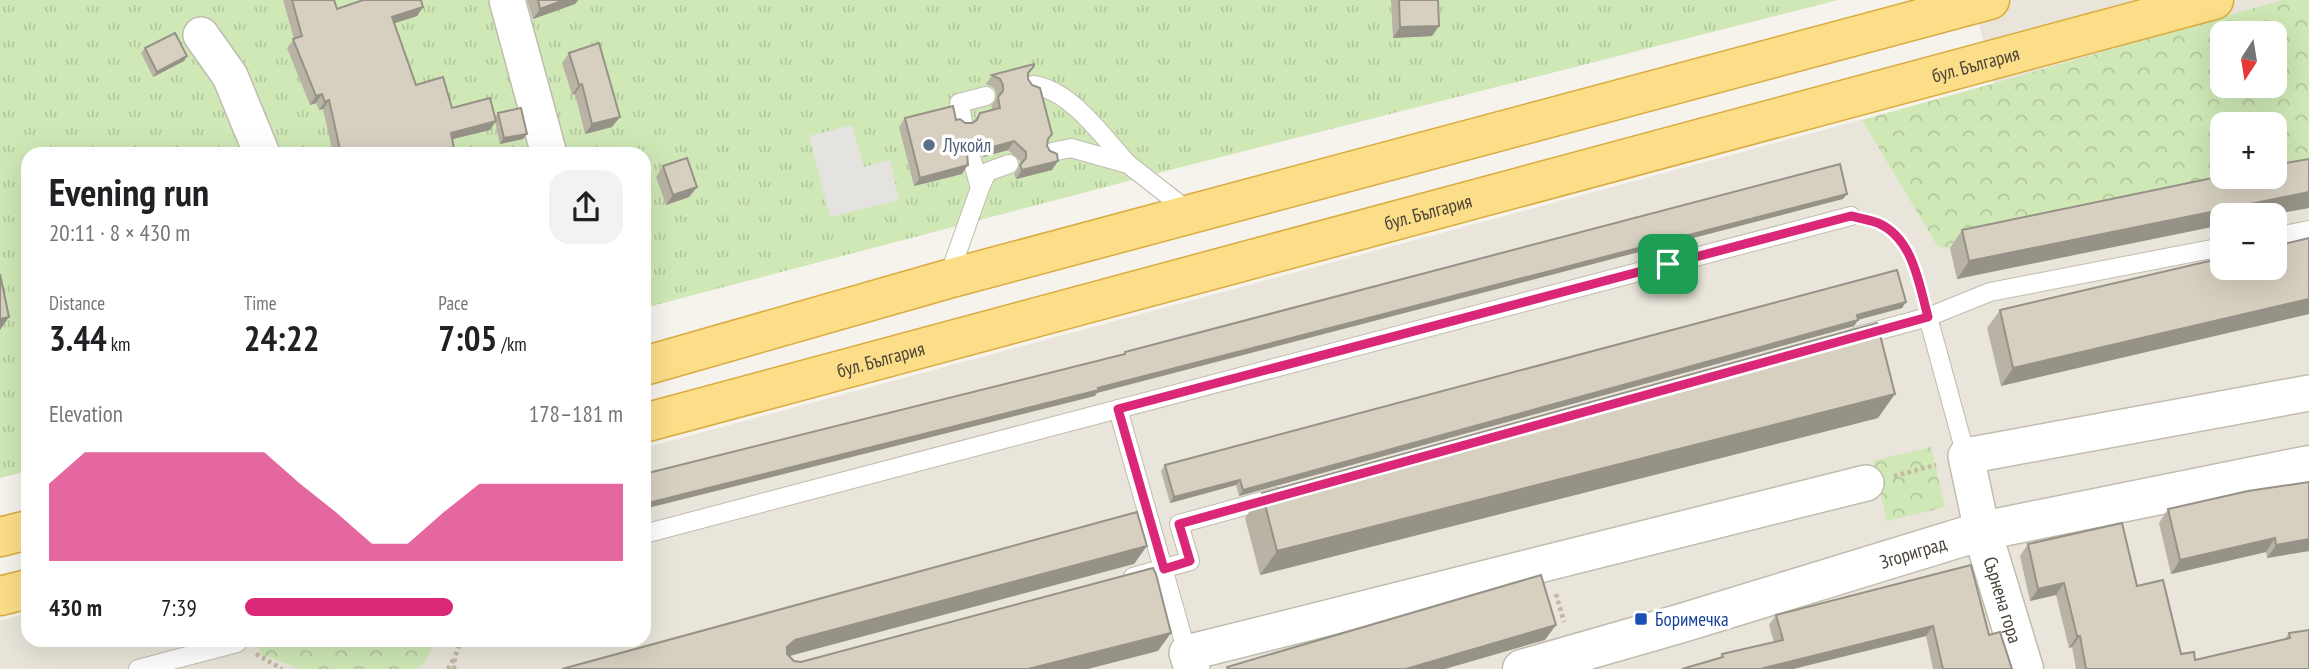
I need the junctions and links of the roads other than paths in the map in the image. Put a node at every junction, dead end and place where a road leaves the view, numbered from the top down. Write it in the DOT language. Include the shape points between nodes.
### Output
graph roads {
  1 [pos="507,0"];
  2 [pos="1990,0"];
  3 [pos="2214,0"];
  4 [pos="201,35"];
  5 [pos="1033,85"];
  6 [pos="986,96"];
  7 [pos="963,121"];
  8 [pos="259,147"];
  9 [pos="547,147"];
  10 [pos="1052,152"];
  11 [pos="972,160"];
  12 [pos="1009,164"];
  13 [pos="1128,164"];
  14 [pos="980,188"];
  15 [pos="1192,214"];
  16 [pos="1851,216"];
  17 [pos="2309,230"];
  18 [pos="2287,235"];
  19 [pos="2210,249"];
  20 [pos="948,279"];
  21 [pos="1928,317"];
  22 [pos="1848,339"];
  23 [pos="651,364"];
  24 [pos="2309,393"];
  25 [pos="1118,409"];
  26 [pos="651,421"];
  27 [pos="1966,456"];
  28 [pos="2309,465"];
  29 [pos="1866,483"];
  30 [pos="1300,491"];
  31 [pos="1982,531"];
  32 [pos="21,532"];
  33 [pos="651,532"];
  34 [pos="0,537"];
  35 [pos="1164,569"];
  36 [pos="1111,583"];
  37 [pos="21,591"];
  38 [pos="0,596"];
  39 [pos="222,647"];
  40 [pos="1190,661"];
  41 [pos="138,669"];
  42 [pos="1522,669"];
  43 [pos="2024,669"];
  1 -- 9 [label="street"];
  2 -- 15 [label="highway"];
  3 -- 26 [label="highway, бул. България"];
  4 -- 8 [label="street" via="230,76"];
  5 -- 13 [label="lane" via="1068,100"];
  6 -- 7 [label="lane" via="959,103"];
  10 -- 13 [label="lane" via="1071,148"];
  11 -- 14 [label="lane"];
  12 -- 14 [label="lane" via="988,172"];
  13 -- 15 [label="lane"];
  14 -- 20 [label="lane"];
  15 -- 20 [label="highway"];
  16 -- 25 [label="lane"];
  17 -- 18 [label="lane"];
  19 -- 21 [label="lane" via="1990,292"];
  20 -- 23 [label="highway"];
  21 -- 22 [label="lane"];
  21 -- 27 [label="lane"];
  24 -- 27 [label="street"];
  25 -- 33 [label="lane"];
  25 -- 35 [label="lane"];
  27 -- 31 [label="street"];
  28 -- 31 [label="street, Згориград"];
  29 -- 40 [label="street" via="1546,562"];
  30 -- 35 [label="lane" via="1179,524 1190,561"];
  31 -- 42 [label="street, Згориград"];
  31 -- 43 [label="street, Сърнена гора"];
  32 -- 34 [label="highway"];
  35 -- 36 [label="lane"];
  35 -- 40 [label="lane"];
  37 -- 38 [label="highway"];
  39 -- 41 [label="lane"];
}
